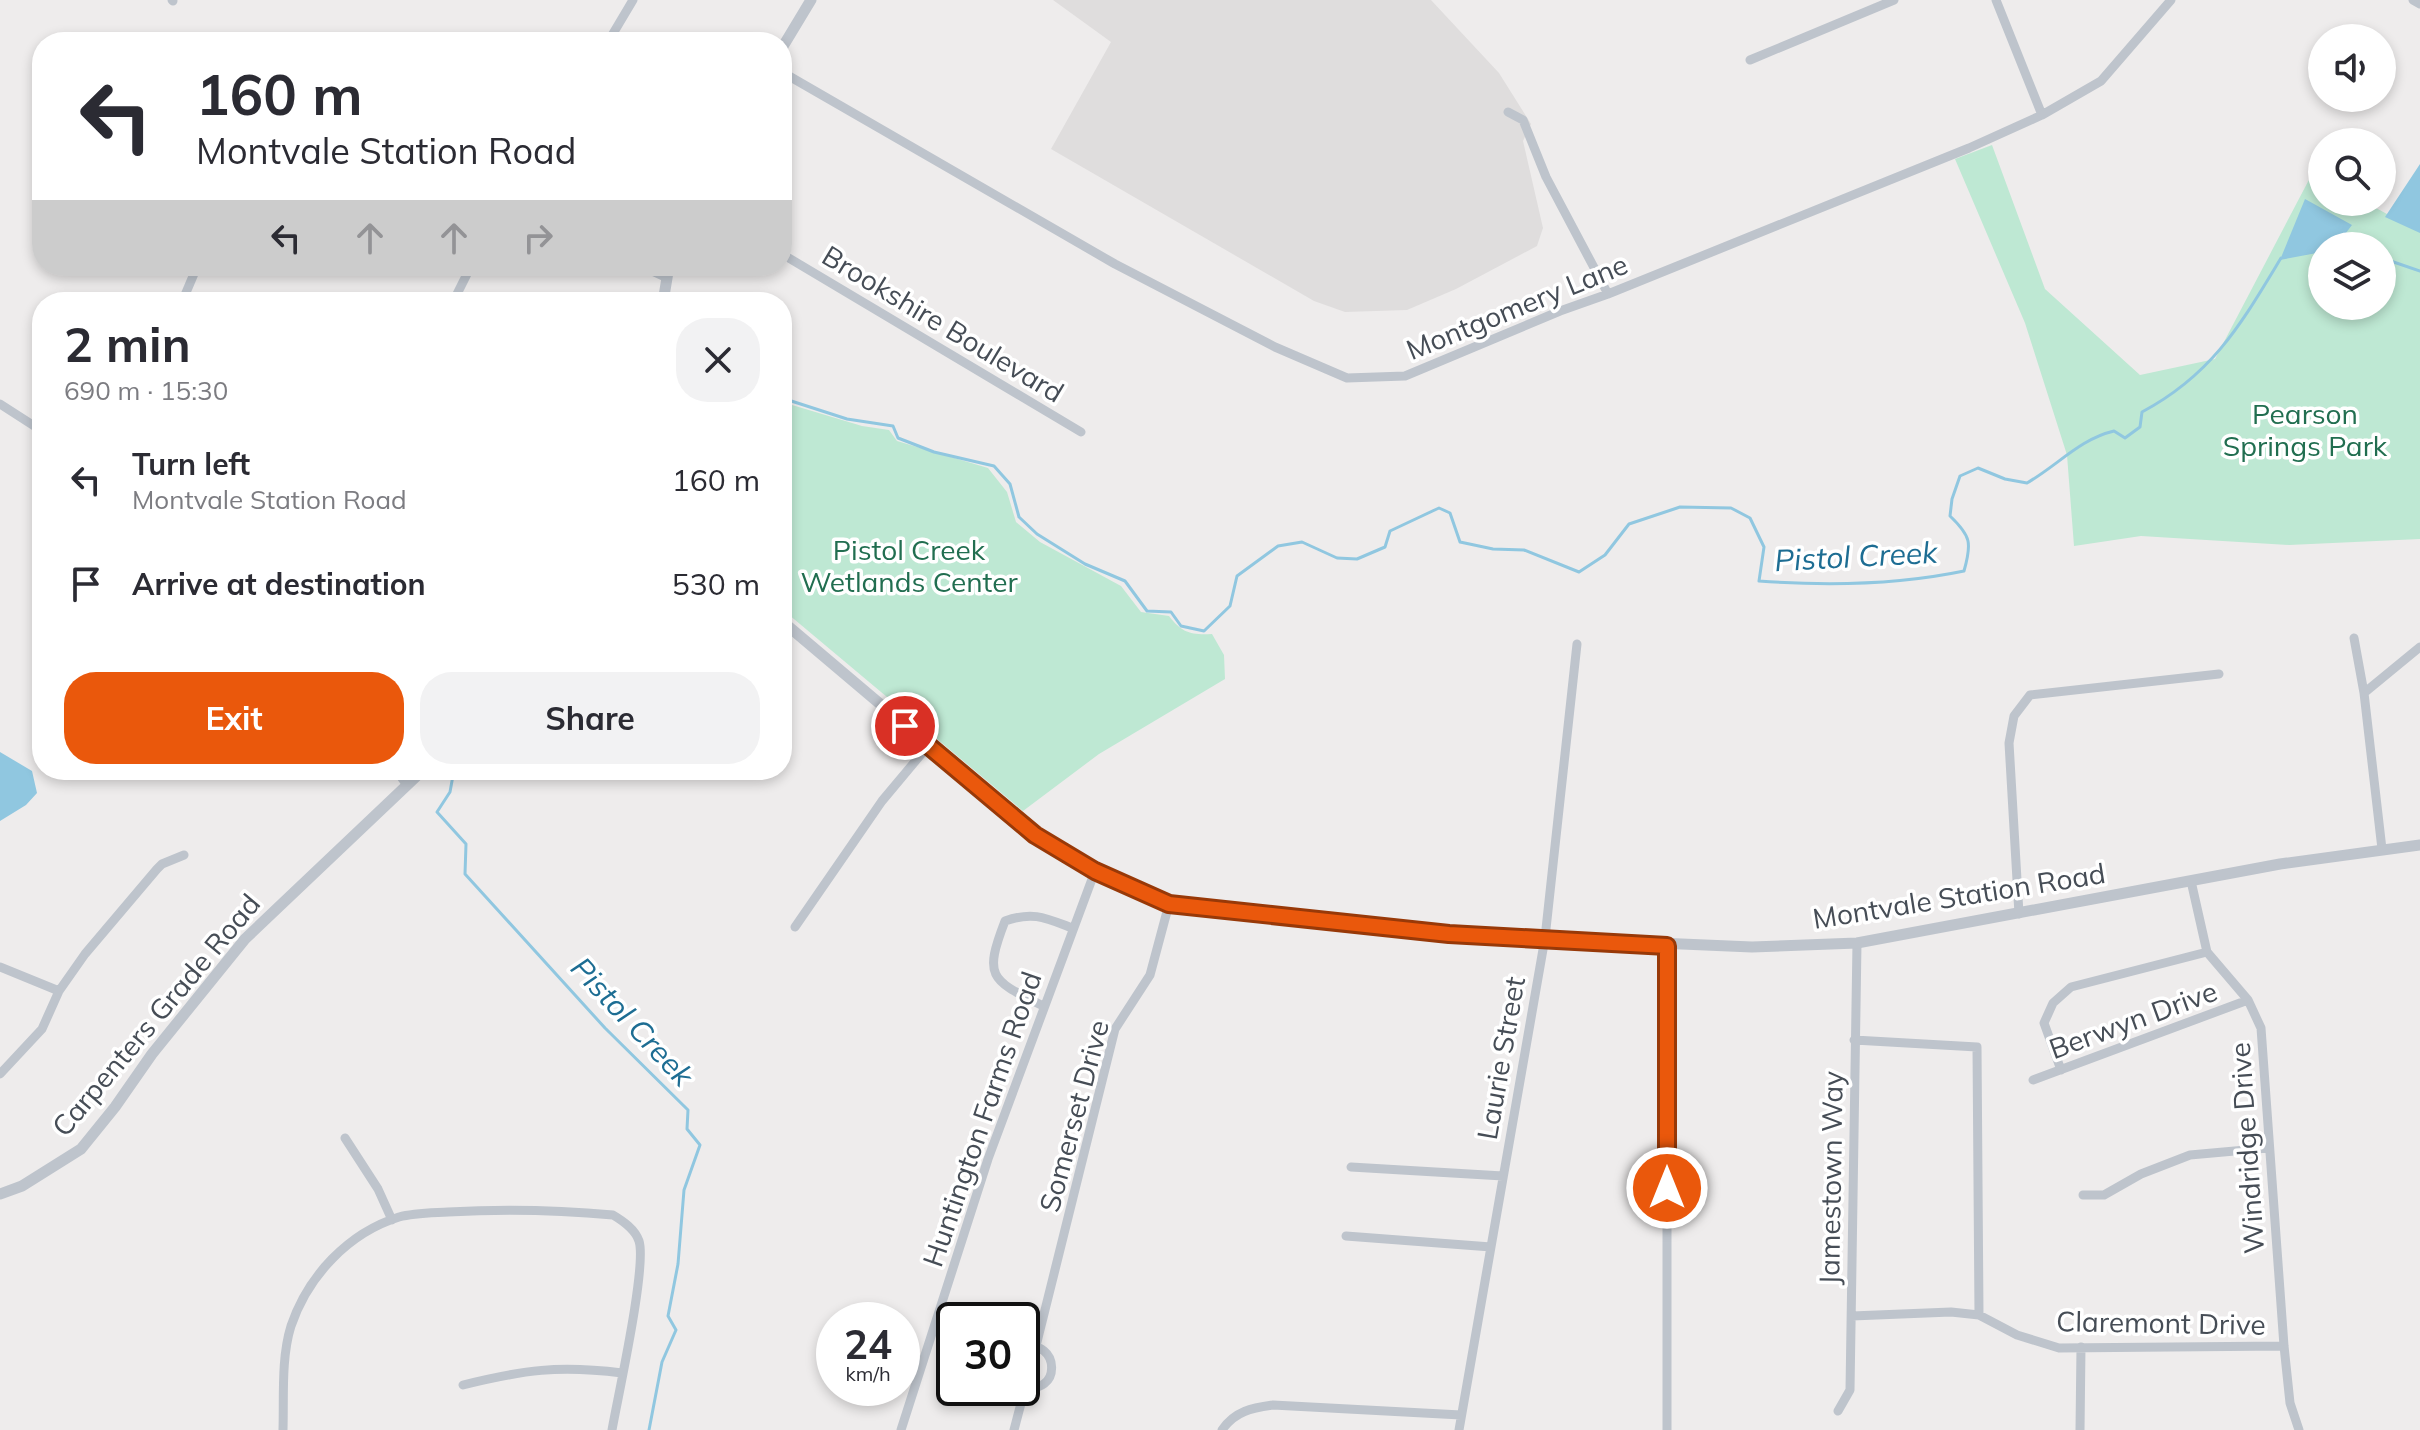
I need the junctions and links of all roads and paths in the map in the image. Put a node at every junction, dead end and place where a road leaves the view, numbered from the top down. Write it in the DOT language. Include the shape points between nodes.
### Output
graph roads {
  1 [pos="633,0"];
  2 [pos="811,0"];
  3 [pos="1894,0"];
  4 [pos="1996,0"];
  5 [pos="2171,0"];
  6 [pos="2413,0"];
  7 [pos="2420,4"];
  8 [pos="614,32"];
  9 [pos="792,32"];
  10 [pos="1750,60"];
  11 [pos="792,78"];
  12 [pos="1508,112"];
  13 [pos="2042,115"];
  14 [pos="792,260"];
  15 [pos="1608,294"];
  16 [pos="0,404"];
  17 [pos="32,425"];
  18 [pos="1081,432"];
  19 [pos="792,630"];
  20 [pos="2354,638"];
  21 [pos="1577,644"];
  22 [pos="2420,647"];
  23 [pos="2219,674"];
  24 [pos="2364,693"];
  25 [pos="928,746"];
  26 [pos="403,780"];
  27 [pos="412,780"];
  28 [pos="407,785"];
  29 [pos="2420,845"];
  30 [pos="2382,849"];
  31 [pos="184,855"];
  32 [pos="1095,871"];
  33 [pos="2191,881"];
  34 [pos="1169,904"];
  35 [pos="2019,914"];
  36 [pos="795,927"];
  37 [pos="1072,928"];
  38 [pos="1545,938"];
  39 [pos="1857,943"];
  40 [pos="1667,946"];
  41 [pos="2207,952"];
  42 [pos="0,967"];
  43 [pos="59,991"];
  44 [pos="2248,1000"];
  45 [pos="1043,1006"];
  46 [pos="1854,1040"];
  47 [pos="2061,1070"];
  48 [pos="0,1074"];
  49 [pos="2033,1080"];
  50 [pos="345,1138"];
  51 [pos="2268,1148"];
  52 [pos="1351,1167"];
  53 [pos="1503,1176"];
  54 [pos="0,1194"];
  55 [pos="2083,1195"];
  56 [pos="392,1220"];
  57 [pos="1346,1236"];
  58 [pos="1491,1247"];
  59 [pos="1979,1315"];
  60 [pos="1852,1316"];
  61 [pos="1040,1330"];
  62 [pos="2284,1346"];
  63 [pos="2081,1347"];
  64 [pos="1040,1348"];
  65 [pos="622,1373"];
  66 [pos="463,1385"];
  67 [pos="1040,1386"];
  68 [pos="1019,1406"];
  69 [pos="1838,1411"];
  70 [pos="1461,1415"];
  71 [pos="283,1430"];
  72 [pos="612,1430"];
  73 [pos="901,1430"];
  74 [pos="1014,1430"];
  75 [pos="1222,1430"];
  76 [pos="1459,1430"];
  77 [pos="1667,1430"];
  78 [pos="2080,1430"];
  79 [pos="2299,1430"];
  1 -- 8 [label="street"];
  2 -- 9 [label="street"];
  3 -- 10 [label="street"];
  4 -- 13 [label="street"];
  5 -- 13 [label="street, Montgomery Lane" via="2101,81"];
  6 -- 7 [label="street"];
  11 -- 15 [label="street, Montgomery Lane" via="1115,264 1347,378 1405,376"];
  12 -- 15 [label="street" via="1523,120 1546,177"];
  13 -- 15 [label="street, Montgomery Lane"];
  14 -- 18 [label="street, Brookshire Boulevard"];
  16 -- 17 [label="street"];
  19 -- 25 [label="street, Montvale Station Road"];
  20 -- 24 [label="street"];
  21 -- 38 [label="street, Laurie Street"];
  22 -- 24 [label="street"];
  23 -- 35 [label="street" via="2030,695 2014,716 2009,743"];
  24 -- 30 [label="street"];
  25 -- 32 [label="street, Montvale Station Road" via="1035,835"];
  25 -- 36 [label="street" via="882,801"];
  26 -- 28 [label="street"];
  27 -- 28 [label="street"];
  28 -- 54 [label="street, Carpenters Grade Road" via="245,939 81,1149"];
  29 -- 30 [label="street, Montvale Station Road"];
  30 -- 33 [label="street, Montvale Station Road"];
  31 -- 43 [label="street" via="157,869"];
  32 -- 34 [label="street, Montvale Station Road"];
  32 -- 37 [label="street, Huntington Farms Road"];
  33 -- 35 [label="street, Montvale Station Road"];
  33 -- 41 [label="street, Windridge Drive"];
  34 -- 38 [label="street, Montvale Station Road" via="1449,934"];
  34 -- 61 [label="street, Somerset Drive" via="1150,975 1115,1029"];
  35 -- 39 [label="street, Montvale Station Road"];
  37 -- 45 [label="street, Huntington Farms Road"];
  37 -- 45 [label="street" via="1024,914 1005,921 994,948 991,966 998,980"];
  38 -- 40 [label="street, Montvale Station Road"];
  38 -- 53 [label="street, Laurie Street"];
  39 -- 40 [label="street, Montvale Station Road"];
  39 -- 46 [label="street, Jamestown Way"];
  40 -- 77 [label="street"];
  41 -- 44 [label="street, Windridge Drive"];
  41 -- 47 [label="street" via="2071,987 2053,1003 2044,1023"];
  42 -- 43 [label="street"];
  43 -- 48 [label="street" via="42,1029"];
  44 -- 47 [label="street, Berwyn Drive"];
  44 -- 51 [label="street, Windridge Drive" via="2264,1048"];
  45 -- 73 [label="street, Huntington Farms Road"];
  46 -- 59 [label="street" via="1977,1047"];
  46 -- 60 [label="street, Jamestown Way"];
  47 -- 49 [label="street, Berwyn Drive"];
  50 -- 56 [label="street"];
  51 -- 55 [label="street" via="2190,1155 2104,1195"];
  51 -- 62 [label="street, Windridge Drive"];
  52 -- 53 [label="street"];
  53 -- 58 [label="street, Laurie Street"];
  56 -- 65 [label="street" via="492,1210 613,1215 639,1240 641,1255"];
  56 -- 71 [label="street" via="340,1250 301,1303 290,1329"];
  57 -- 58 [label="street"];
  58 -- 70 [label="street, Laurie Street"];
  59 -- 60 [label="street, Claremont Drive"];
  59 -- 63 [label="street, Claremont Drive" via="2041,1343"];
  60 -- 69 [label="street, Jamestown Way" via="1850,1390"];
  62 -- 63 [label="street, Claremont Drive"];
  62 -- 79 [label="street, Windridge Drive" via="2290,1403"];
  63 -- 78 [label="street"];
  64 -- 67 [label="street" via="1052,1362 1052,1373"];
  65 -- 66 [label="street" via="546,1368"];
  65 -- 72 [label="street"];
  68 -- 74 [label="street"];
  70 -- 75 [label="street" via="1273,1405 1234,1416"];
  70 -- 76 [label="street, Laurie Street"];
}
